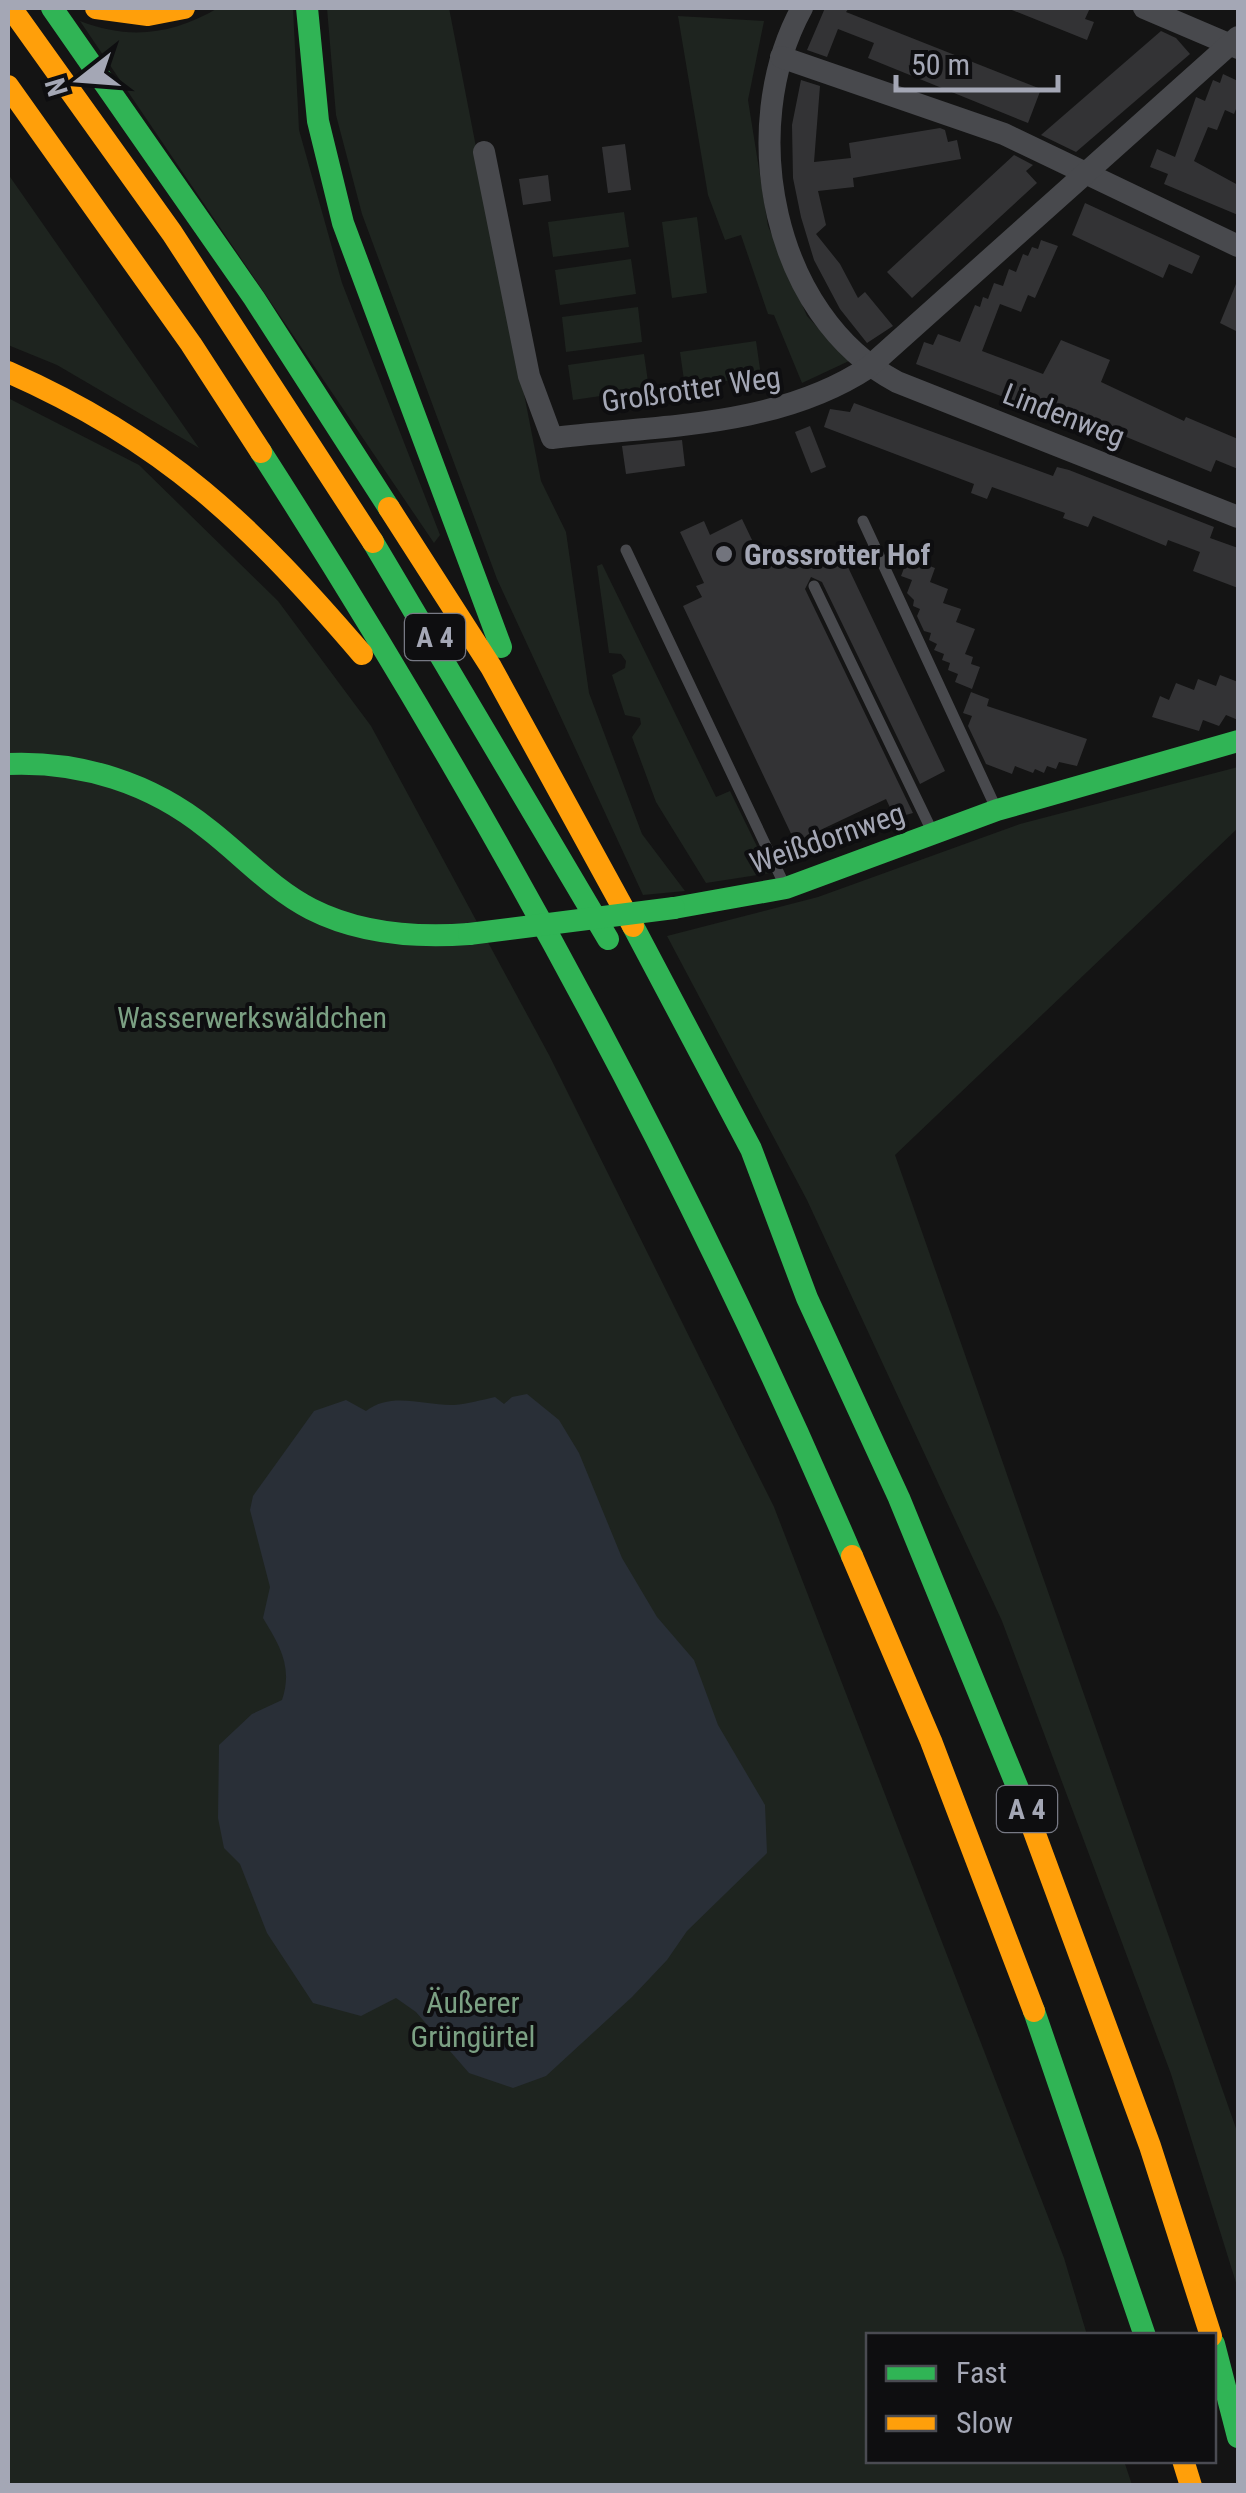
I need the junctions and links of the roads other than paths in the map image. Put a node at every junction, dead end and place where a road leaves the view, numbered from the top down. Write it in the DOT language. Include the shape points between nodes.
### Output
graph roads {
  1 [pos="11,8"];
  2 [pos="52,8"];
  3 [pos="96,8"];
  4 [pos="184,8"];
  5 [pos="307,8"];
  6 [pos="802,8"];
  7 [pos="1144,8"];
  8 [pos="1236,42"];
  9 [pos="782,57"];
  10 [pos="8,86"];
  11 [pos="8,98"];
  12 [pos="50,143"];
  13 [pos="484,152"];
  14 [pos="1084,175"];
  15 [pos="1238,246"];
  16 [pos="869,367"];
  17 [pos="8,372"];
  18 [pos="1238,516"];
  19 [pos="863,521"];
  20 [pos="626,550"];
  21 [pos="814,586"];
  22 [pos="1238,741"];
  23 [pos="448,756"];
  24 [pos="8,764"];
  25 [pos="552,772"];
  26 [pos="996,810"];
  27 [pos="933,832"];
  28 [pos="786,888"];
  29 [pos="616,952"];
  30 [pos="736,1178"];
  31 [pos="807,1298"];
  32 [pos="1144,2333"];
  33 [pos="1210,2333"];
  34 [pos="1216,2352"];
  35 [pos="1238,2438"];
  1 -- 29 [label="main road, A 4" via="162,216 371,532"];
  2 -- 25 [label="main road" via="383,494"];
  3 -- 4 [label="main road" via="148,15"];
  5 -- 25 [label="main road" via="318,121 343,223"];
  6 -- 9 [label="street"];
  7 -- 8 [label="street"];
  8 -- 14 [label="street, Großrotter Weg"];
  9 -- 14 [label="street" via="1004,134"];
  9 -- 16 [label="street" via="770,145 783,231 820,314"];
  10 -- 12 [label="main road, A 4"];
  11 -- 12 [label="main road"];
  12 -- 23 [label="main road, A 4" via="284,490"];
  13 -- 16 [label="street, Großrotter Weg" via="529,376 552,438 776,411 832,391"];
  14 -- 15 [label="street"];
  14 -- 16 [label="street, Großrotter Weg"];
  16 -- 18 [label="street, Lindenweg"];
  17 -- 23 [label="main road" via="121,424 229,506"];
  19 -- 26 [label="lane"];
  20 -- 28 [label="lane"];
  21 -- 27 [label="lane"];
  22 -- 26 [label="main road, Weißdornweg"];
  23 -- 32 [label="main road, A 4" via="630,1090 847,1544 1012,1948"];
  24 -- 28 [label="main road, Weißdornweg, bridge" via="72,766 139,788 193,816 291,897 338,920 396,935 469,934"];
  25 -- 31 [label="main road" via="751,1149"];
  26 -- 27 [label="main road, Weißdornweg"];
  27 -- 28 [label="main road, Weißdornweg"];
  30 -- 31 [label="main road, A 4"];
  31 -- 33 [label="main road, A 4" via="906,1515 1040,1842"];
  34 -- 35 [label="main road"];
}
